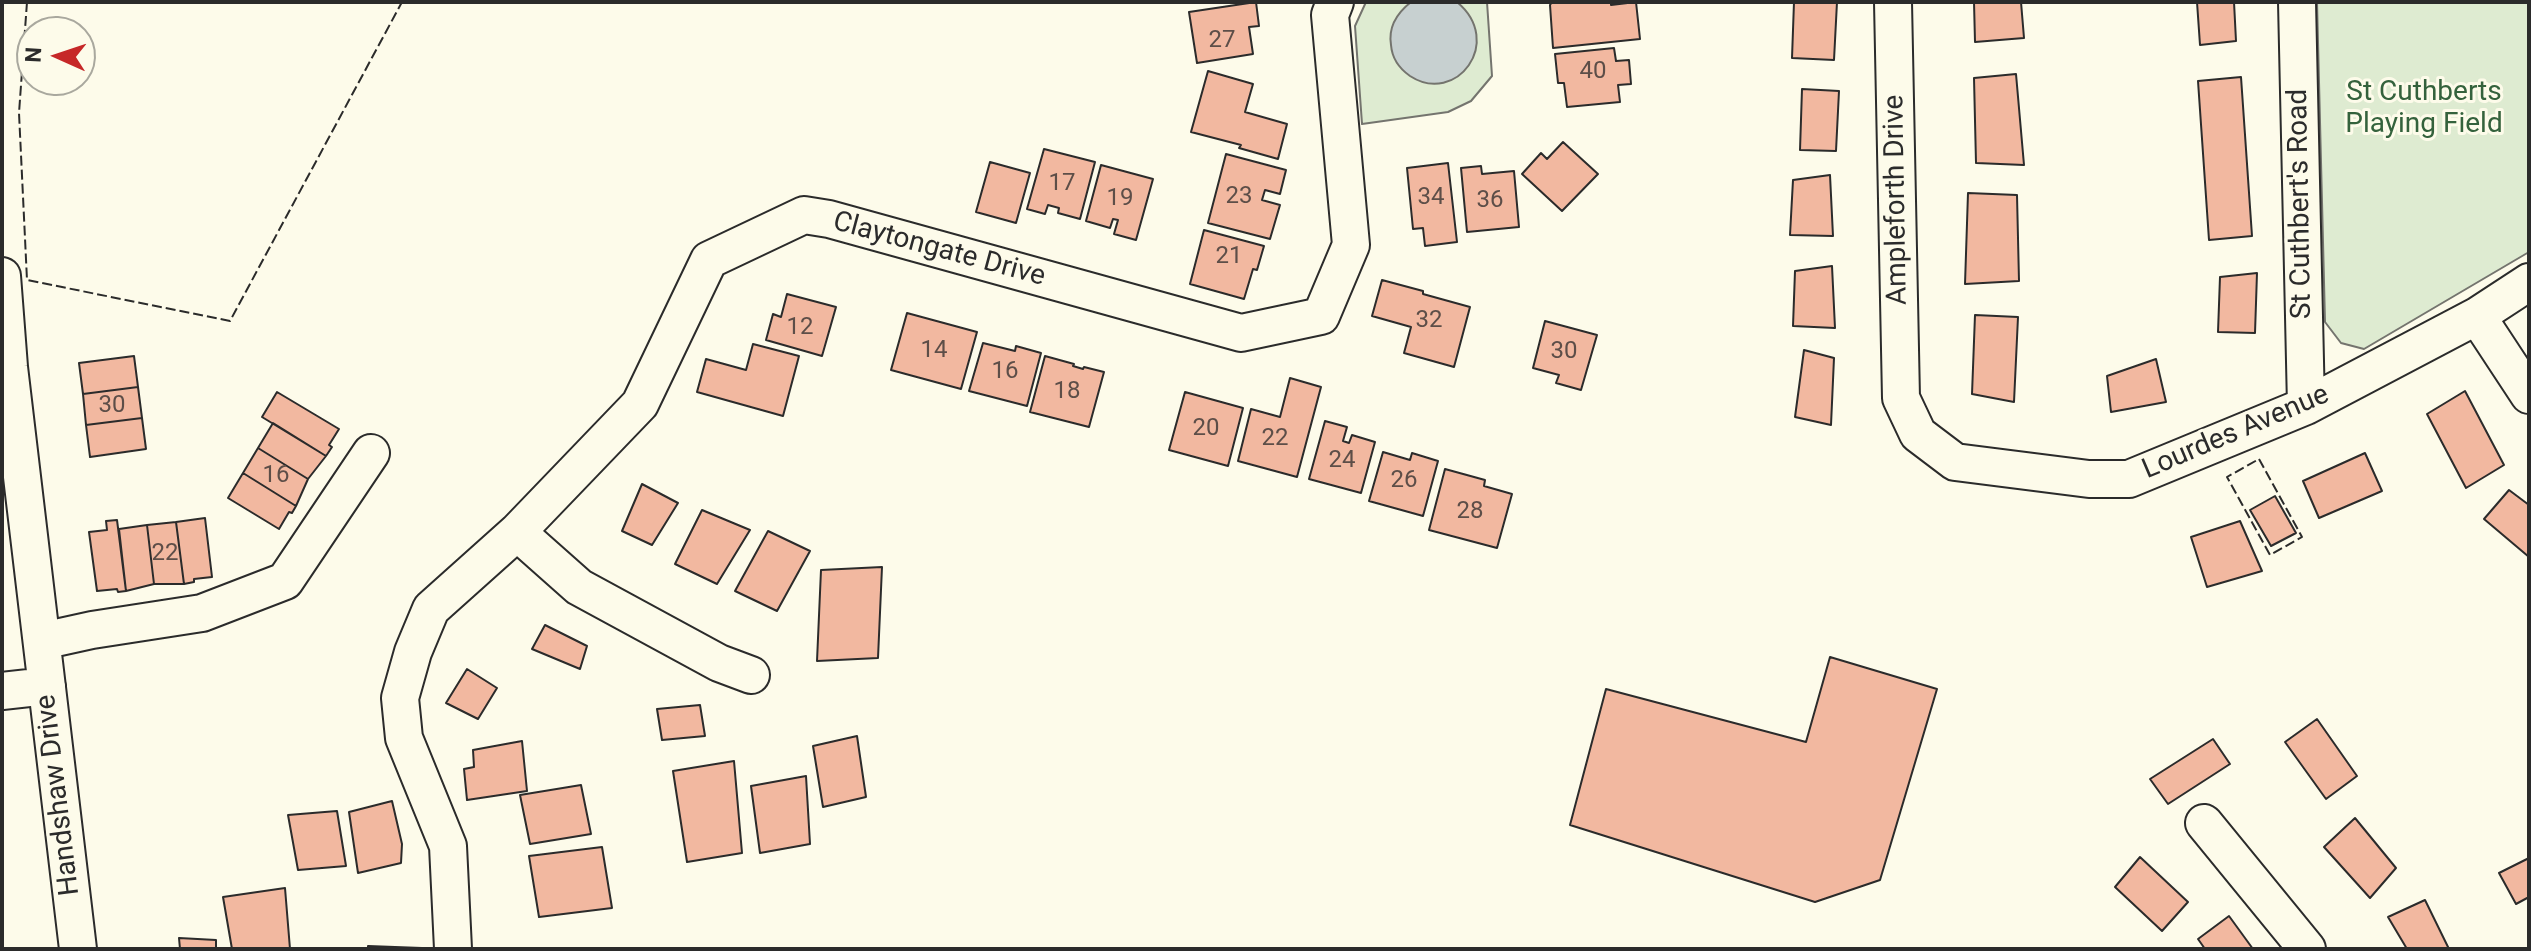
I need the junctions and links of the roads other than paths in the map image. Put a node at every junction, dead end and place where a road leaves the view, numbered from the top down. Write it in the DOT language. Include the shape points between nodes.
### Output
graph roads {
  1 [pos="1335,2"];
  2 [pos="1893,2"];
  3 [pos="2297,2"];
  4 [pos="2,276"];
  5 [pos="2529,282"];
  6 [pos="2477,316"];
  7 [pos="2529,395"];
  8 [pos="1901,398"];
  9 [pos="2306,406"];
  10 [pos="371,453"];
  11 [pos="517,532"];
  12 [pos="42,641"];
  13 [pos="751,675"];
  14 [pos="47,686"];
  15 [pos="2,691"];
  16 [pos="2204,823"];
  17 [pos="78,949"];
  18 [pos="453,949"];
  19 [pos="2307,949"];
  1 -- 11 [label="street, Claytongate Drive" via="1330,15 1351,245 1321,316 1241,333 804,215 709,260 640,404"];
  2 -- 8 [label="street, Ampleforth Drive"];
  3 -- 9 [label="street, St Cuthbert's Road"];
  4 -- 12 [label="street, Handshaw Drive"];
  5 -- 6 [label="street, Lourdes Avenue"];
  6 -- 7 [label="street"];
  6 -- 9 [label="street, Lourdes Avenue"];
  8 -- 9 [label="street, Lourdes Avenue" via="1918,434 1955,462 2089,479 2129,479"];
  10 -- 12 [label="street" via="285,581 202,613"];
  11 -- 13 [label="street" via="579,587"];
  11 -- 18 [label="street, Claytongate Drive" via="431,609 400,698 404,738 448,846"];
  12 -- 14 [label="street, Handshaw Drive"];
  14 -- 15 [label="street"];
  14 -- 17 [label="street, Handshaw Drive"];
  16 -- 19 [label="street"];
}
